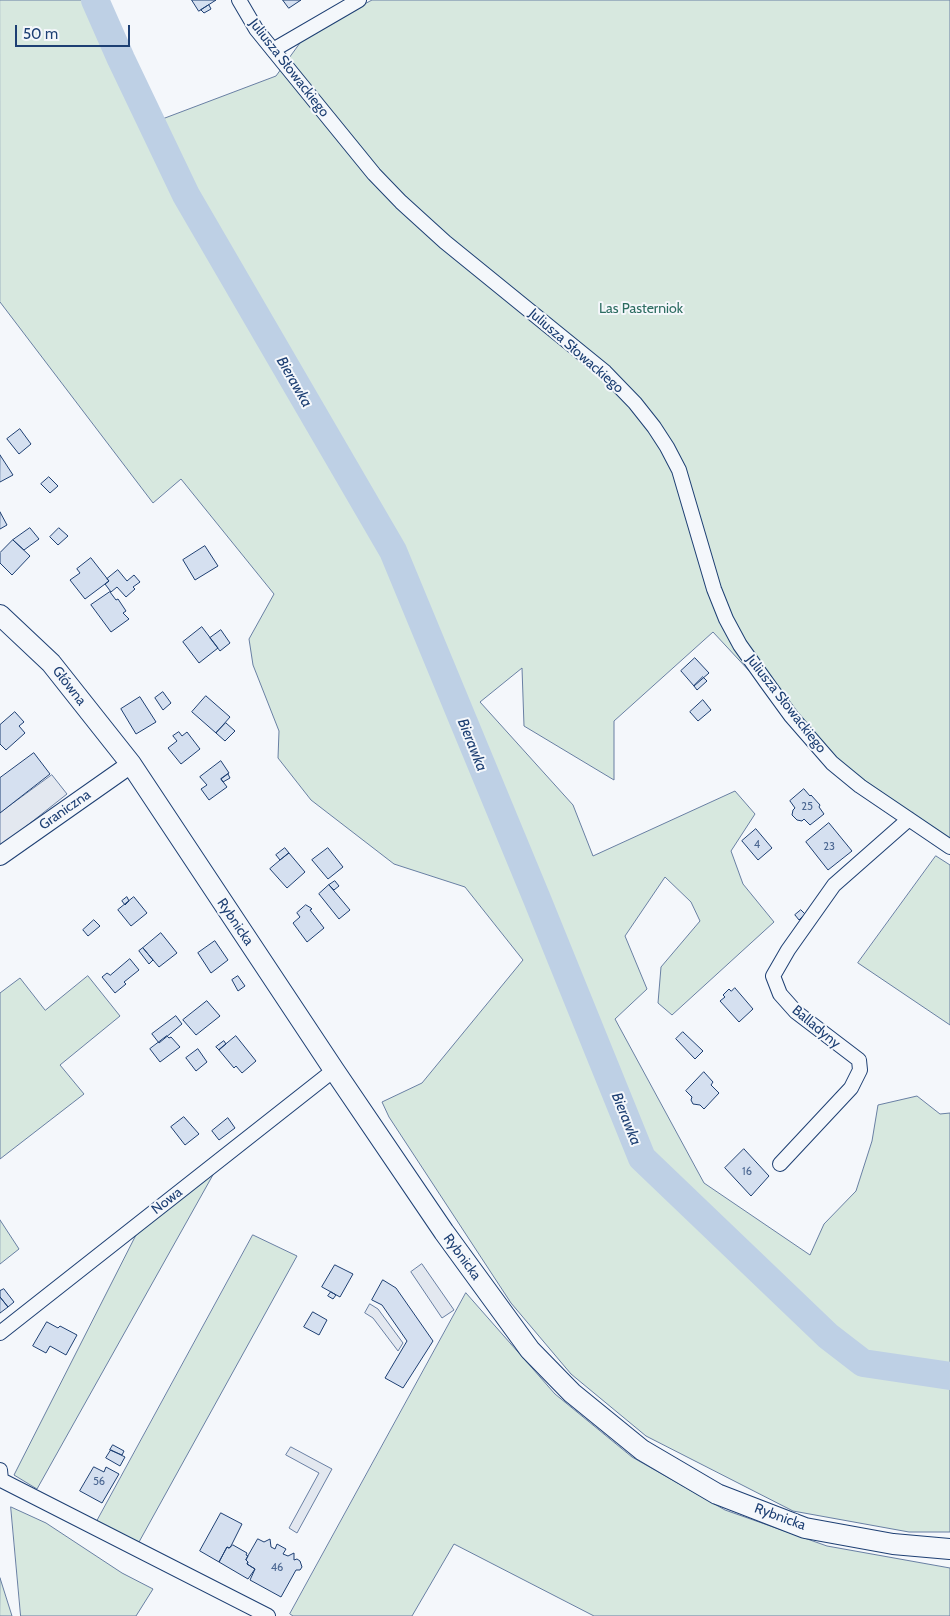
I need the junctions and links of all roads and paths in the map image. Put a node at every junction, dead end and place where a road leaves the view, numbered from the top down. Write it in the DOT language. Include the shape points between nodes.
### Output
graph roads {
  1 [pos="239,0"];
  2 [pos="359,0"];
  3 [pos="272,50"];
  4 [pos="0,615"];
  5 [pos="131,764"];
  6 [pos="910,819"];
  7 [pos="950,847"];
  8 [pos="0,856"];
  9 [pos="334,1070"];
  10 [pos="780,1164"];
  11 [pos="0,1333"];
  12 [pos="0,1470"];
  13 [pos="950,1549"];
  14 [pos="268,1616"];
  1 -- 3 [label="street, Juliusza Słowackiego"];
  2 -- 3 [label="street"];
  3 -- 6 [label="street, Juliusza Słowackiego" via="401,202 445,242 605,372 635,403 654,427 679,470 714,589 740,645 766,684 832,763"];
  4 -- 5 [label="main road, Główna" via="51,663"];
  5 -- 8 [label="street, Graniczna"];
  5 -- 9 [label="main road, Rybnicka"];
  6 -- 7 [label="street, Juliusza Słowackiego"];
  6 -- 10 [label="street, Balladyny" via="834,885 773,976 780,994 796,1012 859,1060 860,1070 851,1088"];
  9 -- 11 [label="street, Nowa"];
  9 -- 13 [label="main road, Rybnicka" via="444,1232 530,1350 572,1393 642,1450 717,1494 805,1528 893,1544"];
  12 -- 14 [label="street" via="2,1480"];
}
